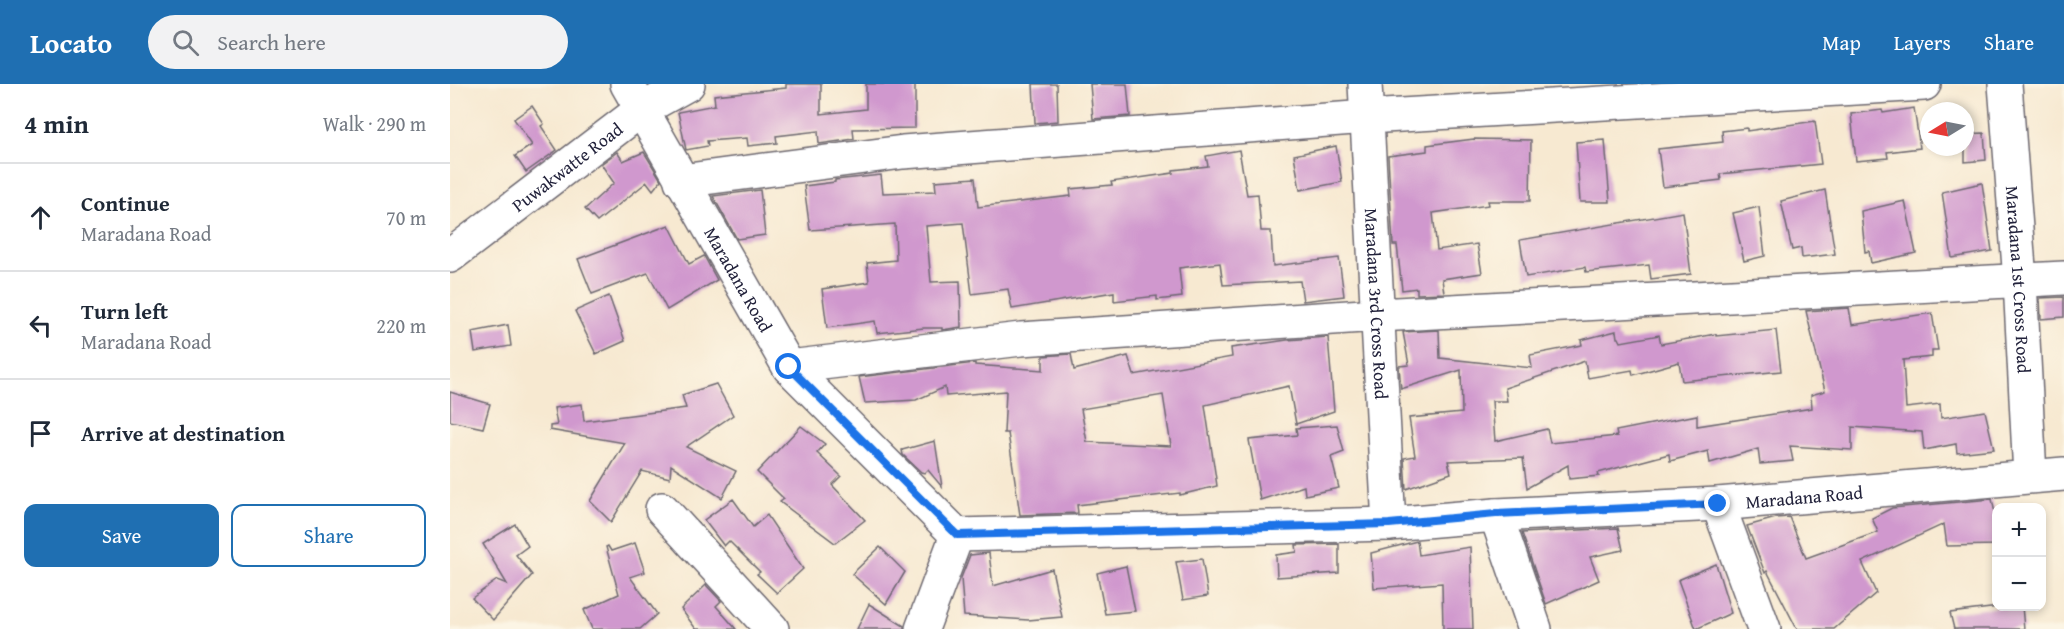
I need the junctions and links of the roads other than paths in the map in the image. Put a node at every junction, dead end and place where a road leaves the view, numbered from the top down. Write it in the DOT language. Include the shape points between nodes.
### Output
graph roads {
  1 [pos="688,84"];
  2 [pos="1365,84"];
  3 [pos="1924,84"];
  4 [pos="2005,84"];
  5 [pos="634,97"];
  6 [pos="1367,117"];
  7 [pos="681,181"];
  8 [pos="450,256"];
  9 [pos="2064,278"];
  10 [pos="2020,281"];
  11 [pos="1377,315"];
  12 [pos="789,367"];
  13 [pos="2064,474"];
  14 [pos="2030,476"];
  15 [pos="1718,504"];
  16 [pos="662,509"];
  17 [pos="1496,514"];
  18 [pos="1389,524"];
  19 [pos="957,535"];
  20 [pos="772,629"];
  21 [pos="922,629"];
  22 [pos="1535,629"];
  23 [pos="1764,629"];
  1 -- 5 [label="street, Puwakwatte Road"];
  2 -- 6 [label="street, Maradana 3rd Cross Road"];
  3 -- 6 [label="street"];
  4 -- 10 [label="street, Maradana 1st Cross Road"];
  5 -- 7 [label="street, Maradana Road"];
  5 -- 8 [label="street, Puwakwatte Road"];
  6 -- 7 [label="street" via="903,152"];
  6 -- 11 [label="street, Maradana 3rd Cross Road"];
  7 -- 12 [label="street, Maradana Road"];
  9 -- 10 [label="street"];
  10 -- 11 [label="street"];
  10 -- 14 [label="street, Maradana 1st Cross Road"];
  11 -- 12 [label="street" via="1021,339"];
  11 -- 18 [label="street, Maradana 3rd Cross Road"];
  12 -- 19 [label="street, Maradana Road"];
  13 -- 14 [label="street, Maradana Road"];
  14 -- 15 [label="street, Maradana Road"];
  15 -- 17 [label="street, Maradana Road"];
  15 -- 23 [label="street"];
  16 -- 20 [label="street"];
  17 -- 18 [label="street, Maradana Road"];
  17 -- 22 [label="street"];
  18 -- 19 [label="street, Maradana Road"];
  19 -- 21 [label="street"];
}
